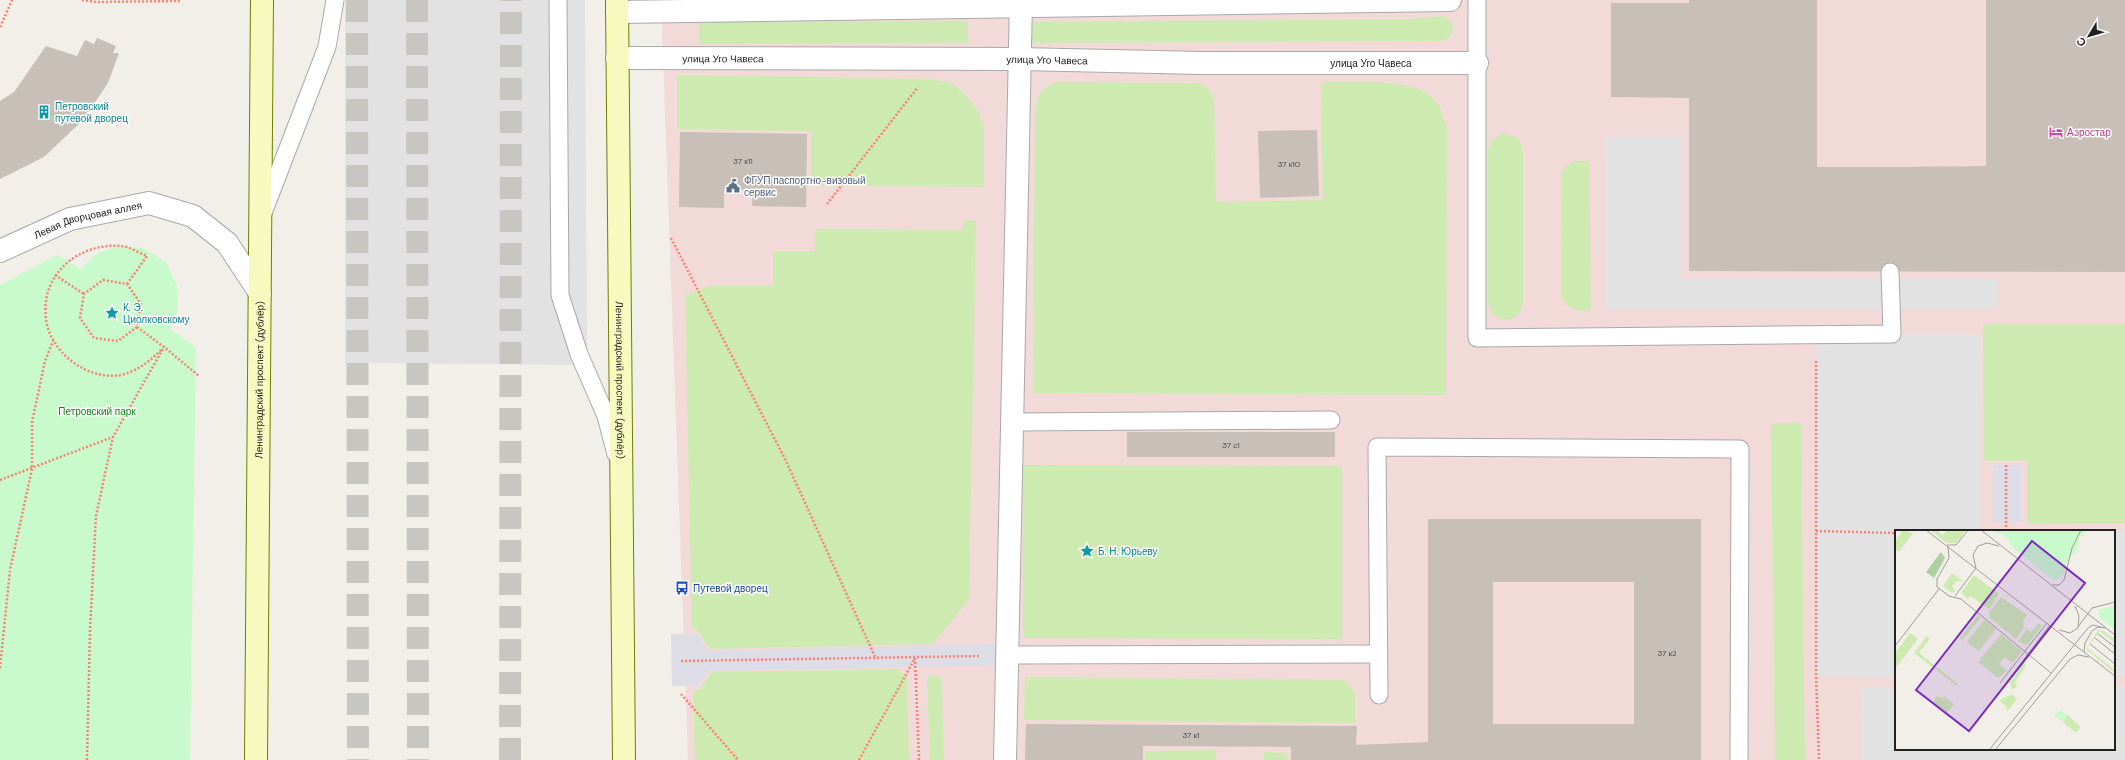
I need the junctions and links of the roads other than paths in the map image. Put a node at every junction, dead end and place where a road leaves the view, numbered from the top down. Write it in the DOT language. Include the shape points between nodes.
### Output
graph roads {
  1 [pos="262,0"];
  2 [pos="335,0"];
  3 [pos="558,0"];
  4 [pos="1450,0"];
  5 [pos="1477,0"];
  6 [pos="1021,3"];
  7 [pos="617,6"];
  8 [pos="617,58"];
  9 [pos="1020,59"];
  10 [pos="1478,63"];
  11 [pos="261,220"];
  12 [pos="0,251"];
  13 [pos="1890,272"];
  14 [pos="260,293"];
  15 [pos="1332,420"];
  16 [pos="1012,422"];
  17 [pos="620,474"];
  18 [pos="1378,654"];
  19 [pos="1007,655"];
  20 [pos="1379,695"];
  21 [pos="256,760"];
  22 [pos="624,760"];
  23 [pos="1005,760"];
  24 [pos="1739,760"];
  1 -- 11 [label="main road, Ленинградский проспект (дублёр)"];
  2 -- 11 [label="lane" via="327,46"];
  3 -- 17 [label="lane" via="560,295 579,354 606,416"];
  4 -- 6 [label="street"];
  5 -- 10 [label="lane"];
  6 -- 7 [label="street"];
  6 -- 9 [label="street"];
  7 -- 8 [label="main road, Ленинградский проспект (дублёр)"];
  8 -- 9 [label="street, улица Уго Чавеса"];
  8 -- 17 [label="main road, Ленинградский проспект (дублёр)"];
  9 -- 10 [label="street, улица Уго Чавеса" via="1202,63"];
  9 -- 16 [label="street"];
  10 -- 13 [label="lane" via="1477,338 1892,334"];
  11 -- 14 [label="main road, Ленинградский проспект (дублёр)"];
  12 -- 14 [label="street, Левая Дворцовая аллея" via="70,219 149,203 193,216 227,243"];
  14 -- 21 [label="main road, Ленинградский проспект (дублёр)"];
  15 -- 16 [label="lane"];
  16 -- 19 [label="street"];
  17 -- 22 [label="main road, Ленинградский проспект (дублёр)"];
  18 -- 19 [label="lane"];
  18 -- 20 [label="lane"];
  18 -- 24 [label="lane" via="1377,447 1740,450"];
  19 -- 23 [label="street"];
}
